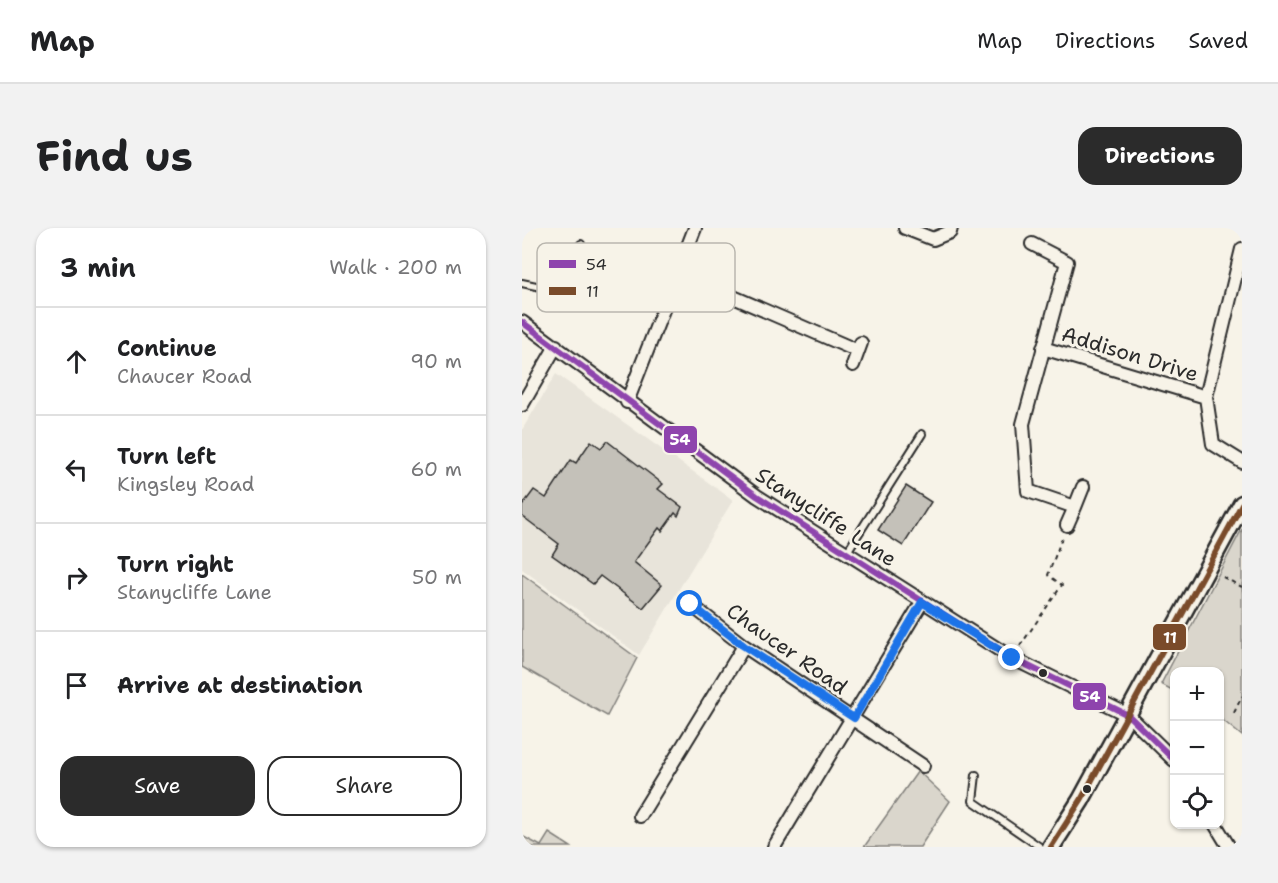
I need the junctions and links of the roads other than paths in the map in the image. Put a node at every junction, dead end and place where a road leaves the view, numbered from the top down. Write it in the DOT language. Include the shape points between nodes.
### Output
graph roads {
  1 [pos="695,228"];
  2 [pos="905,228"];
  3 [pos="951,228"];
  4 [pos="689,243"];
  5 [pos="1032,244"];
  6 [pos="1242,249"];
  7 [pos="522,283"];
  8 [pos="537,286"];
  9 [pos="735,296"];
  10 [pos="663,312"];
  11 [pos="522,322"];
  12 [pos="556,346"];
  13 [pos="1043,348"];
  14 [pos="853,365"];
  15 [pos="1206,397"];
  16 [pos="627,402"];
  17 [pos="522,405"];
  18 [pos="922,434"];
  19 [pos="1242,462"];
  20 [pos="1083,487"];
  21 [pos="1242,504"];
  22 [pos="1075,507"];
  23 [pos="1067,525"];
  24 [pos="846,553"];
  25 [pos="922,602"];
  26 [pos="690,604"];
  27 [pos="744,646"];
  28 [pos="1128,715"];
  29 [pos="854,718"];
  30 [pos="1170,756"];
  31 [pos="923,766"];
  32 [pos="976,775"];
  33 [pos="640,816"];
  34 [pos="1218,829"];
  35 [pos="774,847"];
  36 [pos="1040,847"];
  37 [pos="1051,847"];
  38 [pos="1229,847"];
  1 -- 4 [label="street"];
  2 -- 3 [label="street" via="933,239"];
  5 -- 13 [label="street, Addison Drive" via="1067,262"];
  6 -- 15 [label="street"];
  7 -- 8 [label="lane"];
  9 -- 14 [label="street" via="860,347"];
  10 -- 16 [label="street"];
  11 -- 12 [label="street, Stanycliffe Lane"];
  12 -- 16 [label="street, Stanycliffe Lane"];
  12 -- 17 [label="street"];
  13 -- 15 [label="street, Addison Drive"];
  13 -- 22 [label="street, Addison Drive" via="1023,424 1028,491"];
  15 -- 19 [label="street" via="1213,444"];
  16 -- 24 [label="street, Stanycliffe Lane" via="757,496"];
  18 -- 24 [label="lane"];
  20 -- 22 [label="street"];
  21 -- 28 [label="street"];
  22 -- 23 [label="street"];
  24 -- 25 [label="street, Stanycliffe Lane"];
  25 -- 28 [label="street, Stanycliffe Lane" via="1012,658"];
  25 -- 29 [label="street"];
  26 -- 27 [label="street, Chaucer Road"];
  27 -- 29 [label="street, Chaucer Road"];
  27 -- 33 [label="street"];
  28 -- 30 [label="street, Stanycliffe Lane"];
  28 -- 37 [label="street"];
  29 -- 31 [label="street, Chaucer Road"];
  29 -- 35 [label="street"];
  32 -- 36 [label="lane" via="973,801"];
  34 -- 38 [label="street"];
}
